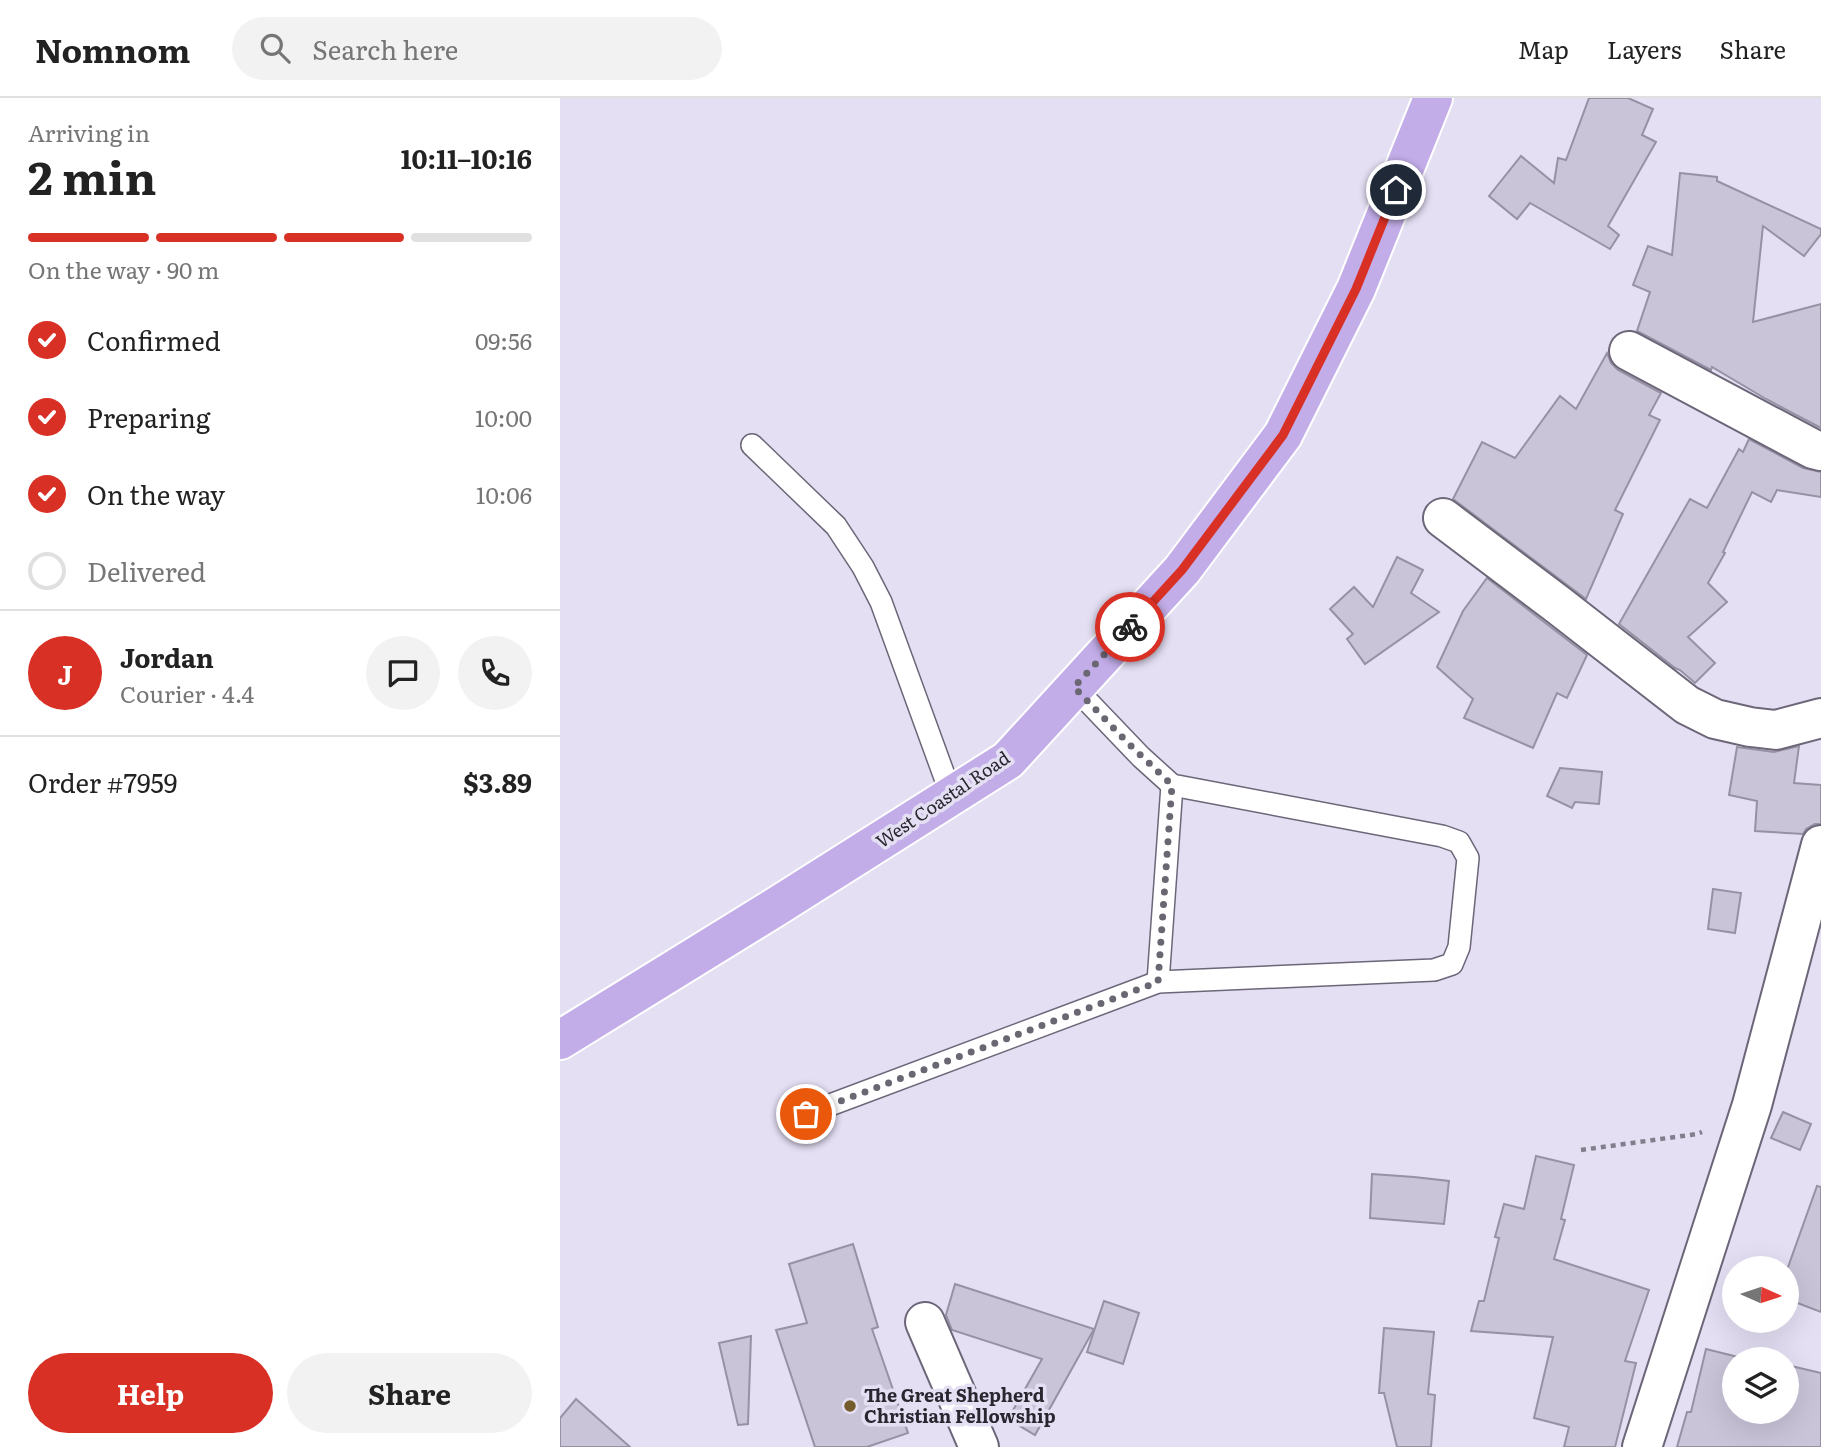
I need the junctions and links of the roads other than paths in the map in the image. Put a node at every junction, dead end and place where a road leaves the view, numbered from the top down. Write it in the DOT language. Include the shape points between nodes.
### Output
graph roads {
  1 [pos="1433,98"];
  2 [pos="1629,351"];
  3 [pos="752,445"];
  4 [pos="1821,451"];
  5 [pos="1443,518"];
  6 [pos="1074,687"];
  7 [pos="1821,718"];
  8 [pos="1172,785"];
  9 [pos="952,797"];
  10 [pos="1821,845"];
  11 [pos="1158,982"];
  12 [pos="560,1040"];
  13 [pos="806,1114"];
  14 [pos="925,1322"];
  15 [pos="979,1447"];
  16 [pos="1642,1447"];
  1 -- 6 [label="main road, West Coastal Road" via="1356,289 1283,435 1182,570"];
  2 -- 4 [label="street"];
  3 -- 9 [label="lane" via="836,526 863,567 881,602"];
  5 -- 7 [label="street" via="1706,715 1776,730"];
  6 -- 8 [label="lane"];
  6 -- 9 [label="main road, West Coastal Road" via="1008,760"];
  8 -- 11 [label="lane"];
  8 -- 11 [label="lane" via="1442,836 1460,842 1468,859 1459,947 1452,964 1434,970"];
  9 -- 12 [label="main road, West Coastal Road"];
  10 -- 16 [label="street" via="1752,1105"];
  11 -- 13 [label="lane"];
  14 -- 15 [label="street"];
}
